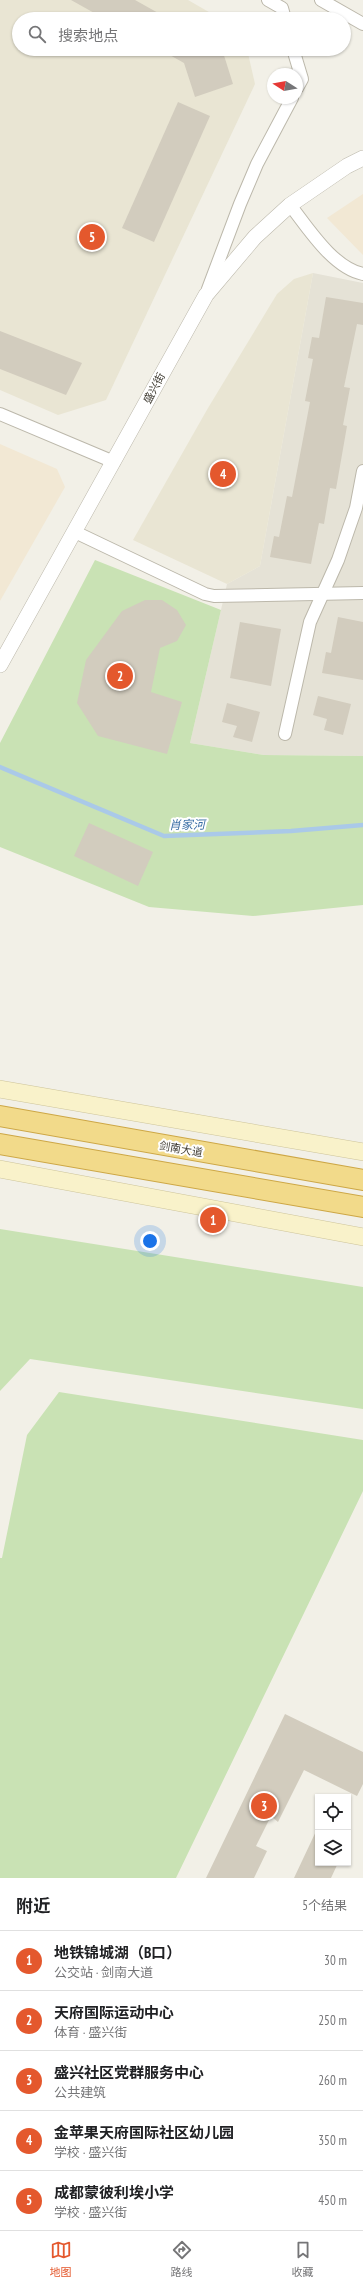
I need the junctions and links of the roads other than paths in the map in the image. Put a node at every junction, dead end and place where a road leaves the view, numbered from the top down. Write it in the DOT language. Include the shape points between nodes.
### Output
graph roads {
  1 [pos="268,0"];
  2 [pos="321,0"];
  3 [pos="283,12"];
  4 [pos="342,12"];
  5 [pos="351,17"];
  6 [pos="363,24"];
  7 [pos="295,56"];
  8 [pos="299,68"];
  9 [pos="289,104"];
  10 [pos="363,158"];
  11 [pos="290,205"];
  12 [pos="363,274"];
  13 [pos="206,295"];
  14 [pos="0,414"];
  15 [pos="114,462"];
  16 [pos="363,471"];
  17 [pos="75,532"];
  18 [pos="363,593"];
  19 [pos="321,594"];
  20 [pos="0,665"];
  21 [pos="285,734"];
  22 [pos="0,1089"];
  23 [pos="0,1116"];
  24 [pos="0,1144"];
  25 [pos="363,1152"];
  26 [pos="0,1169"];
  27 [pos="363,1180"];
  28 [pos="363,1207"];
  29 [pos="363,1237"];
  1 -- 3 [label="street" via="282,8"];
  2 -- 4 [label="street"];
  5 -- 6 [label="street"];
  7 -- 8 [label="street"];
  9 -- 13 [label="street" via="240,204"];
  10 -- 11 [label="street, 盛兴街"];
  11 -- 12 [label="street" via="320,244 352,272"];
  11 -- 13 [label="street, 盛兴街" via="255,237"];
  13 -- 15 [label="street, 盛兴街"];
  14 -- 15 [label="street"];
  15 -- 17 [label="street, 盛兴街"];
  16 -- 19 [label="street" via="356,508 338,560"];
  17 -- 19 [label="street" via="205,594"];
  17 -- 20 [label="street, 盛兴街"];
  18 -- 19 [label="street"];
  19 -- 21 [label="street" via="310,622"];
  22 -- 25 [label="main road"];
  23 -- 27 [label="highway, 剑南大道"];
  24 -- 28 [label="highway"];
  26 -- 29 [label="main road"];
}
